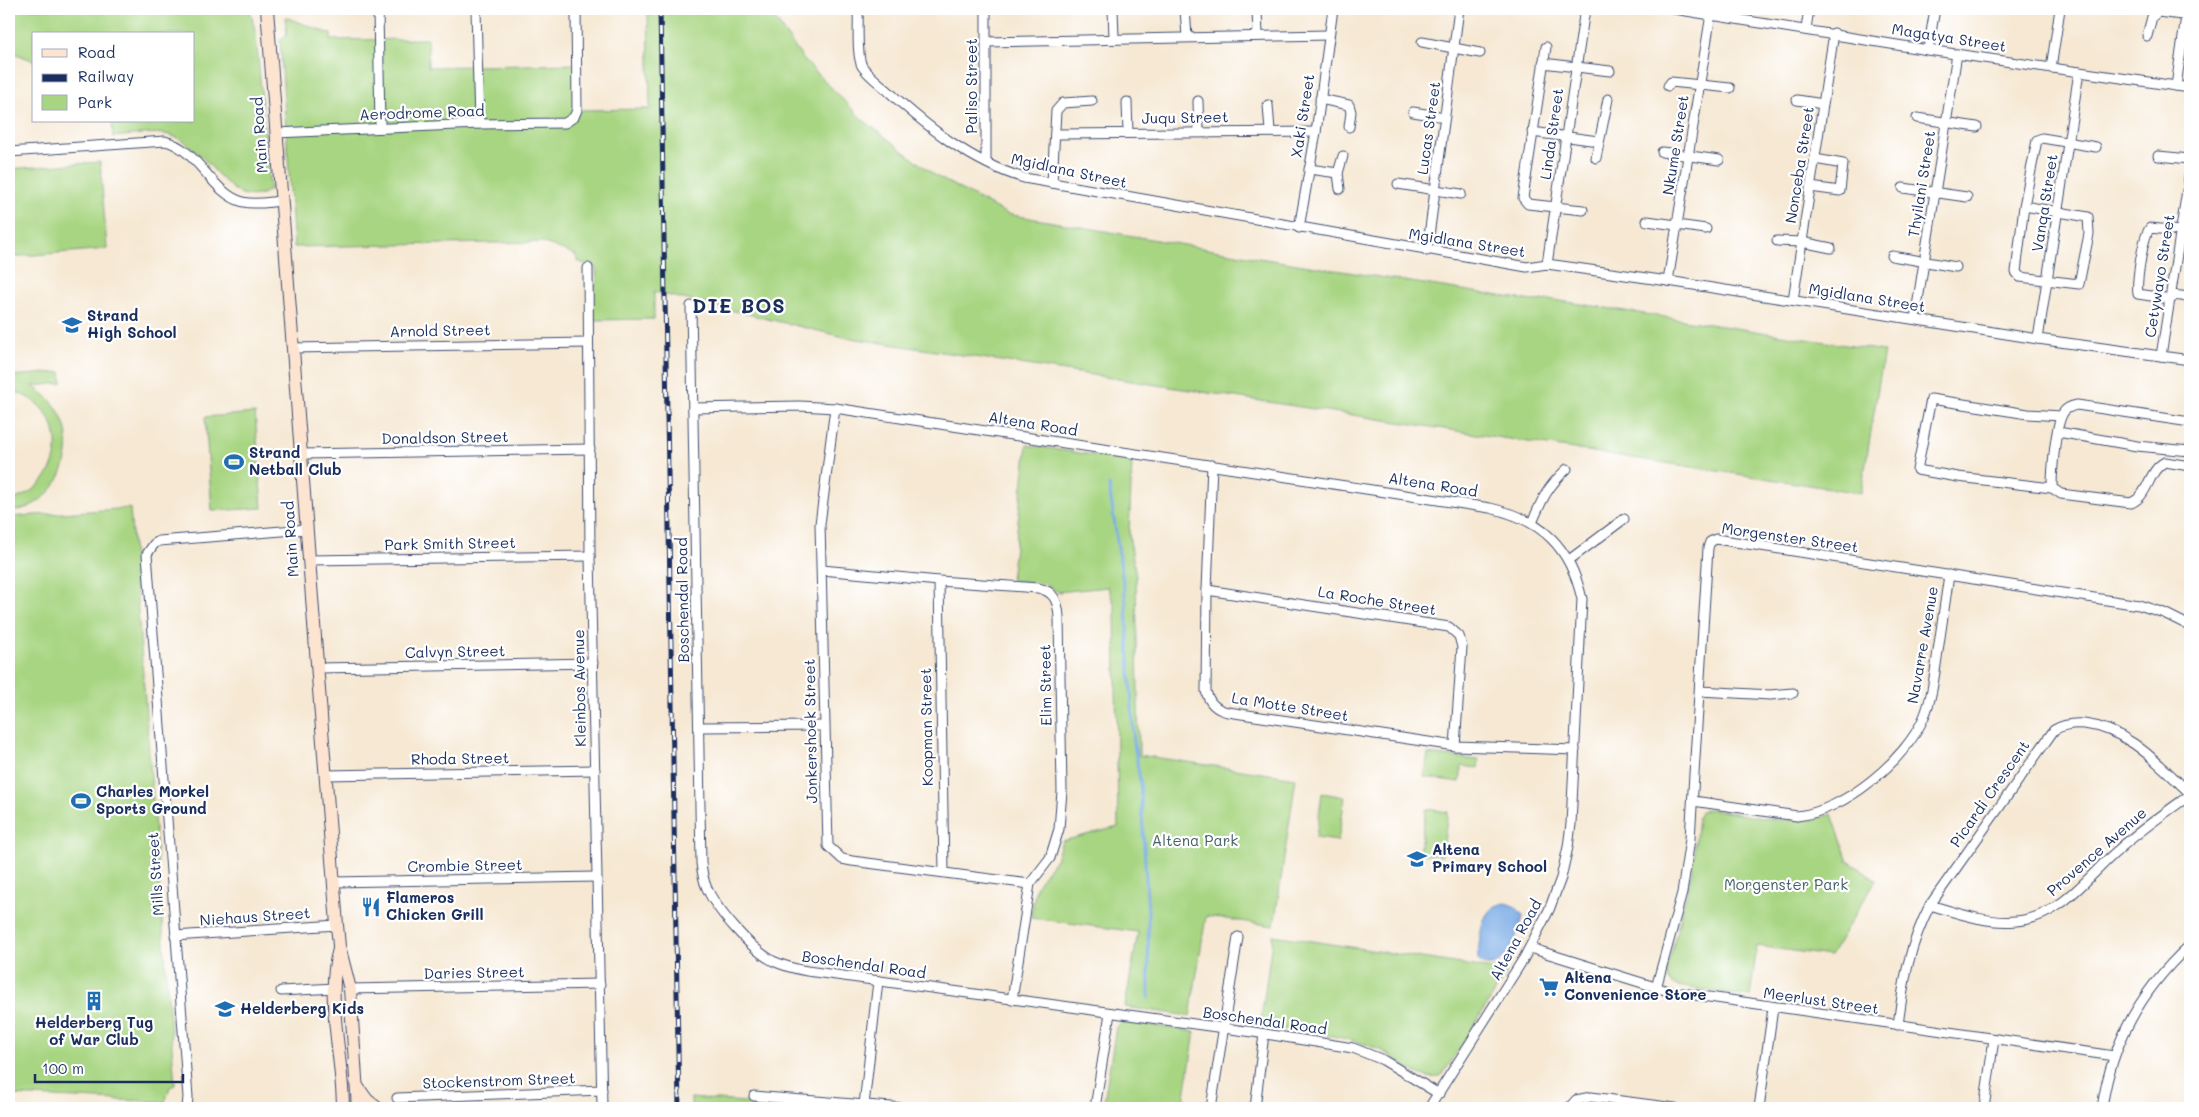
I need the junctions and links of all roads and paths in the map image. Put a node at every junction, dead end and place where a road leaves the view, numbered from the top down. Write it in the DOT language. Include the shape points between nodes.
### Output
graph roads {
  1 [pos="266,9"];
  2 [pos="378,9"];
  3 [pos="476,9"];
  4 [pos="576,9"];
  5 [pos="858,9"];
  6 [pos="986,9"];
  7 [pos="1113,9"];
  8 [pos="1185,9"];
  9 [pos="1257,9"];
  10 [pos="1333,9"];
  11 [pos="1459,9"];
  12 [pos="1585,9"];
  13 [pos="1680,9"];
  14 [pos="1809,9"];
  15 [pos="1935,9"];
  16 [pos="2060,9"];
  17 [pos="2188,13"];
  18 [pos="1711,14"];
  19 [pos="1806,29"];
  20 [pos="1834,33"];
  21 [pos="1329,35"];
  22 [pos="1258,36"];
  23 [pos="2147,36"];
  24 [pos="1187,37"];
  25 [pos="1114,38"];
  26 [pos="986,42"];
  27 [pos="1422,42"];
  28 [pos="1454,47"];
  29 [pos="1546,47"];
  30 [pos="1928,50"];
  31 [pos="1480,53"];
  32 [pos="1956,54"];
  33 [pos="1543,63"];
  34 [pos="1576,68"];
  35 [pos="2051,68"];
  36 [pos="1610,71"];
  37 [pos="2079,72"];
  38 [pos="1700,84"];
  39 [pos="1668,86"];
  40 [pos="2176,86"];
  41 [pos="1730,88"];
  42 [pos="2190,88"];
  43 [pos="1320,99"];
  44 [pos="1608,99"];
  45 [pos="1797,100"];
  46 [pos="1092,101"];
  47 [pos="1198,101"];
  48 [pos="1127,102"];
  49 [pos="1823,104"];
  50 [pos="1268,105"];
  51 [pos="1412,112"];
  52 [pos="1445,117"];
  53 [pos="1917,118"];
  54 [pos="1946,123"];
  55 [pos="479,124"];
  56 [pos="1349,127"];
  57 [pos="1977,127"];
  58 [pos="380,128"];
  59 [pos="1270,131"];
  60 [pos="1199,132"];
  61 [pos="1316,132"];
  62 [pos="1532,132"];
  63 [pos="276,133"];
  64 [pos="1128,133"];
  65 [pos="1055,134"];
  66 [pos="1566,137"];
  67 [pos="1598,141"];
  68 [pos="2068,143"];
  69 [pos="2096,147"];
  70 [pos="9,152"];
  71 [pos="1662,152"];
  72 [pos="1688,155"];
  73 [pos="1343,156"];
  74 [pos="2158,156"];
  75 [pos="1596,158"];
  76 [pos="1815,159"];
  77 [pos="2190,159"];
  78 [pos="1719,160"];
  79 [pos="986,162"];
  80 [pos="1309,169"];
  81 [pos="2190,171"];
  82 [pos="1338,174"];
  83 [pos="1052,183"];
  84 [pos="1398,184"];
  85 [pos="1810,187"];
  86 [pos="1903,188"];
  87 [pos="1340,190"];
  88 [pos="1435,190"];
  89 [pos="1935,192"];
  90 [pos="1461,194"];
  91 [pos="1967,197"];
  92 [pos="281,201"];
  93 [pos="2024,206"];
  94 [pos="1556,207"];
  95 [pos="1583,210"];
  96 [pos="2057,213"];
  97 [pos="1647,221"];
  98 [pos="1677,225"];
  99 [pos="1299,228"];
  100 [pos="1706,229"];
  101 [pos="2181,231"];
  102 [pos="1777,242"];
  103 [pos="1802,242"];
  104 [pos="1831,248"];
  105 [pos="1427,250"];
  106 [pos="1892,256"];
  107 [pos="1924,261"];
  108 [pos="1547,264"];
  109 [pos="1956,267"];
  110 [pos="588,268"];
  111 [pos="1668,280"];
  112 [pos="2047,281"];
  113 [pos="2171,297"];
  114 [pos="2190,297"];
  115 [pos="1792,300"];
  116 [pos="691,306"];
  117 [pos="1915,319"];
  118 [pos="2038,339"];
  119 [pos="587,343"];
  120 [pos="292,348"];
  121 [pos="2161,356"];
  122 [pos="2190,360"];
  123 [pos="693,408"];
  124 [pos="835,408"];
  125 [pos="2062,416"];
  126 [pos="2190,422"];
  127 [pos="2058,432"];
  128 [pos="590,449"];
  129 [pos="2190,451"];
  130 [pos="301,454"];
  131 [pos="1212,465"];
  132 [pos="2190,466"];
  133 [pos="1567,469"];
  134 [pos="2052,488"];
  135 [pos="1624,519"];
  136 [pos="1532,523"];
  137 [pos="307,529"];
  138 [pos="590,556"];
  139 [pos="309,560"];
  140 [pos="1569,560"];
  141 [pos="822,570"];
  142 [pos="1949,575"];
  143 [pos="939,581"];
  144 [pos="1207,590"];
  145 [pos="2190,626"];
  146 [pos="593,663"];
  147 [pos="318,668"];
  148 [pos="1700,691"];
  149 [pos="1794,693"];
  150 [pos="824,726"];
  151 [pos="699,727"];
  152 [pos="1455,746"];
  153 [pos="1575,750"];
  154 [pos="595,770"];
  155 [pos="326,775"];
  156 [pos="2190,794"];
  157 [pos="1693,801"];
  158 [pos="944,872"];
  159 [pos="596,877"];
  160 [pos="334,882"];
  161 [pos="1030,884"];
  162 [pos="1930,904"];
  163 [pos="337,924"];
  164 [pos="175,936"];
  165 [pos="1238,936"];
  166 [pos="2190,945"];
  167 [pos="339,946"];
  168 [pos="1530,948"];
  169 [pos="878,981"];
  170 [pos="600,984"];
  171 [pos="334,988"];
  172 [pos="1656,988"];
  173 [pos="350,989"];
  174 [pos="281,992"];
  175 [pos="1012,1000"];
  176 [pos="1773,1008"];
  177 [pos="1110,1013"];
  178 [pos="1898,1025"];
  179 [pos="1223,1028"];
  180 [pos="1264,1034"];
  181 [pos="1994,1039"];
  182 [pos="2114,1056"];
  183 [pos="357,1086"];
  184 [pos="602,1090"];
  185 [pos="1439,1094"];
  186 [pos="754,1096"];
  187 [pos="397,1098"];
  188 [pos="864,1105"];
  189 [pos="602,1106"];
  190 [pos="187,1108"];
  191 [pos="343,1108"];
  192 [pos="358,1108"];
  193 [pos="377,1108"];
  194 [pos="904,1108"];
  195 [pos="1096,1108"];
  196 [pos="1211,1108"];
  197 [pos="1255,1108"];
  198 [pos="1429,1108"];
  199 [pos="1569,1108"];
  200 [pos="1675,1108"];
  201 [pos="1759,1108"];
  202 [pos="1984,1108"];
  203 [pos="2102,1108"];
  1 -- 63 [label="main road, Main Road"];
  2 -- 58 [label="street"];
  3 -- 55 [label="street"];
  4 -- 55 [label="street, Aerodrome Road" via="577,110 569,120 562,124"];
  5 -- 79 [label="street, Mgidlana Street" via="860,62 867,72 908,109 967,153"];
  6 -- 26 [label="street, Paliso Street"];
  7 -- 25 [label="street"];
  8 -- 24 [label="street"];
  9 -- 22 [label="street"];
  10 -- 21 [label="street, Xaki Street"];
  11 -- 28 [label="street, Lucas Street"];
  12 -- 34 [label="street, Linda Street"];
  13 -- 18 [label="street, Magatya Street"];
  14 -- 19 [label="street"];
  15 -- 30 [label="street"];
  16 -- 35 [label="street"];
  17 -- 23 [label="street" via="2154,14"];
  17 -- 40 [label="street"];
  18 -- 19 [label="street, Magatya Street"];
  18 -- 38 [label="street, Nkume Street"];
  19 -- 20 [label="street, Magatya Street"];
  20 -- 30 [label="street, Magatya Street"];
  20 -- 49 [label="street, Nonceba Street"];
  21 -- 22 [label="street"];
  21 -- 43 [label="street, Xaki Street"];
  22 -- 24 [label="street"];
  24 -- 25 [label="street"];
  25 -- 26 [label="street"];
  26 -- 79 [label="street, Paliso Street"];
  27 -- 28 [label="street"];
  28 -- 31 [label="street"];
  28 -- 52 [label="street, Lucas Street"];
  29 -- 33 [label="street"];
  30 -- 32 [label="street, Magatya Street"];
  32 -- 35 [label="street, Magatya Street"];
  32 -- 54 [label="street, Thyilani Street"];
  33 -- 34 [label="street"];
  33 -- 62 [label="street"];
  34 -- 36 [label="street"];
  34 -- 66 [label="street, Linda Street"];
  35 -- 37 [label="street, Magatya Street"];
  37 -- 40 [label="street, Magatya Street"];
  37 -- 68 [label="street, Vanqa Street"];
  38 -- 39 [label="street" via="1671,82"];
  38 -- 41 [label="street"];
  38 -- 72 [label="street, Nkume Street"];
  40 -- 42 [label="street, Magatya Street"];
  43 -- 56 [label="street" via="1349,105"];
  43 -- 61 [label="street, Xaki Street"];
  44 -- 67 [label="street"];
  45 -- 49 [label="street"];
  46 -- 65 [label="street" via="1063,103 1056,111"];
  47 -- 60 [label="street"];
  48 -- 64 [label="street"];
  49 -- 76 [label="street, Nonceba Street"];
  50 -- 59 [label="street"];
  51 -- 52 [label="street"];
  52 -- 88 [label="street, Lucas Street"];
  53 -- 54 [label="street"];
  54 -- 57 [label="street"];
  54 -- 89 [label="street, Thyilani Street"];
  55 -- 58 [label="street, Aerodrome Road"];
  58 -- 63 [label="street, Aerodrome Road"];
  59 -- 60 [label="street, Juqu Street"];
  59 -- 61 [label="street, Juqu Street"];
  60 -- 64 [label="street, Juqu Street"];
  61 -- 80 [label="street, Xaki Street"];
  62 -- 66 [label="street"];
  62 -- 94 [label="street" via="1523,198 1528,204"];
  63 -- 92 [label="main road, Main Road"];
  64 -- 65 [label="street, Juqu Street"];
  65 -- 83 [label="street"];
  66 -- 67 [label="street"];
  66 -- 94 [label="street, Linda Street"];
  67 -- 75 [label="street"];
  68 -- 69 [label="street"];
  68 -- 93 [label="street" via="2037,140"];
  68 -- 96 [label="street, Vanqa Street"];
  70 -- 92 [label="street" via="165,141 186,152 230,196 249,203"];
  71 -- 72 [label="street"];
  72 -- 78 [label="street"];
  72 -- 98 [label="street, Nkume Street"];
  73 -- 82 [label="street"];
  74 -- 77 [label="street"];
  76 -- 85 [label="street, Nonceba Street"];
  76 -- 85 [label="street" via="1843,164 1840,191"];
  79 -- 83 [label="street, Mgidlana Street" via="1007,173"];
  80 -- 82 [label="street"];
  80 -- 99 [label="street, Xaki Street"];
  81 -- 101 [label="street, Cetywayo Street"];
  82 -- 87 [label="street"];
  83 -- 99 [label="street, Mgidlana Street"];
  84 -- 88 [label="street"];
  85 -- 103 [label="street, Nonceba Street"];
  86 -- 89 [label="street"];
  88 -- 90 [label="street"];
  88 -- 105 [label="street, Lucas Street"];
  89 -- 91 [label="street"];
  89 -- 107 [label="street, Thyilani Street"];
  92 -- 120 [label="main road, Main Road"];
  93 -- 96 [label="street"];
  93 -- 112 [label="street" via="2016,272 2020,276"];
  94 -- 95 [label="street"];
  94 -- 108 [label="street, Linda Street"];
  96 -- 112 [label="street, Vanqa Street"];
  96 -- 112 [label="street" via="2088,217 2089,234 2079,284"];
  97 -- 98 [label="street"];
  98 -- 100 [label="street"];
  98 -- 111 [label="street, Nkume Street"];
  99 -- 105 [label="street, Mgidlana Street"];
  101 -- 113 [label="street, Cetywayo Street"];
  101 -- 113 [label="street" via="2150,228 2142,255 2138,294"];
  102 -- 103 [label="street"];
  103 -- 104 [label="street"];
  103 -- 115 [label="street, Nonceba Street"];
  105 -- 108 [label="street, Mgidlana Street" via="1528,267"];
  106 -- 107 [label="street"];
  107 -- 109 [label="street"];
  107 -- 117 [label="street, Thyilani Street"];
  108 -- 111 [label="street, Mgidlana Street"];
  110 -- 119 [label="street, Kleinbos Avenue"];
  111 -- 115 [label="street, Mgidlana Street"];
  112 -- 118 [label="street, Vanqa Street"];
  113 -- 114 [label="street"];
  113 -- 121 [label="street, Cetywayo Street"];
  115 -- 117 [label="street, Mgidlana Street"];
  116 -- 123 [label="street, Boschendal Road"];
  117 -- 118 [label="street, Mgidlana Street"];
  118 -- 121 [label="street, Mgidlana Street"];
  119 -- 120 [label="street, Arnold Street"];
  119 -- 128 [label="street, Kleinbos Avenue"];
  120 -- 130 [label="main road, Main Road"];
  121 -- 122 [label="street, Mgidlana Street"];
  123 -- 124 [label="street, Altena Road"];
  123 -- 151 [label="street, Boschendal Road"];
  124 -- 131 [label="street, Altena Road"];
  124 -- 141 [label="street, Jonkershoek Street" via="821,505"];
  125 -- 126 [label="street" via="2067,408 2077,405"];
  125 -- 127 [label="street"];
  125 -- 134 [label="street" via="1931,399 1917,470"];
  127 -- 129 [label="street" via="2136,446"];
  127 -- 134 [label="street"];
  128 -- 130 [label="street, Donaldson Street"];
  128 -- 138 [label="street, Kleinbos Avenue"];
  130 -- 137 [label="main road, Main Road"];
  131 -- 136 [label="street, Altena Road" via="1490,508 1510,512"];
  131 -- 144 [label="street, La Motte Street"];
  132 -- 134 [label="street" via="2165,462 2151,477 2138,500 2131,503 2061,494"];
  133 -- 136 [label="street" via="1543,496"];
  135 -- 140 [label="street"];
  136 -- 140 [label="street, Altena Road" via="1557,544"];
  137 -- 139 [label="main road, Main Road"];
  137 -- 164 [label="street, Mills Street" via="159,541 150,548 146,561"];
  138 -- 139 [label="street, Park Smith Street"];
  138 -- 146 [label="street, Kleinbos Avenue"];
  139 -- 147 [label="main road, Main Road"];
  140 -- 153 [label="street, Altena Road" via="1582,599"];
  141 -- 143 [label="street, Elim Street"];
  141 -- 150 [label="street, Jonkershoek Street"];
  142 -- 145 [label="street, Morgenster Street" via="2139,605"];
  142 -- 148 [label="street, Morgenster Street" via="1715,540 1708,548"];
  142 -- 157 [label="street, Navarre Avenue" via="1931,697 1924,719 1911,739 1873,780 1834,806 1809,815 1796,816"];
  143 -- 158 [label="street, Koopman Street"];
  143 -- 161 [label="street, Elim Street" via="1038,588 1052,593 1058,608 1062,791 1059,829 1050,858"];
  144 -- 152 [label="street, La Motte Street" via="1206,692 1211,703 1219,709"];
  144 -- 152 [label="street, La Roche Street" via="1449,627 1459,636 1462,647"];
  146 -- 147 [label="street, Calvyn Street"];
  146 -- 154 [label="street, Kleinbos Avenue"];
  147 -- 155 [label="main road, Main Road"];
  148 -- 149 [label="street" via="1770,695"];
  148 -- 157 [label="street, Morgenster Street"];
  150 -- 151 [label="street"];
  150 -- 158 [label="street, Jonkershoek Street" via="826,834 828,846 834,854 852,861"];
  151 -- 169 [label="street, Boschendal Road" via="701,863 704,882 712,897 740,933 773,960 807,971"];
  152 -- 153 [label="street, La Motte Street"];
  153 -- 168 [label="street, Altena Road" via="1571,824 1564,868 1554,899"];
  154 -- 155 [label="street, Rhoda Street"];
  154 -- 159 [label="street, Kleinbos Avenue"];
  155 -- 160 [label="main road, Main Road"];
  156 -- 162 [label="street, Provence Avenue" via="2136,835 2068,898 2040,916 2002,922"];
  156 -- 162 [label="street, Picardi Crescent" via="2125,737 2089,725 2060,726 2048,737"];
  157 -- 172 [label="street, Morgenster Street" via="1682,893"];
  158 -- 161 [label="street, Jonkershoek Street"];
  159 -- 160 [label="street, Crombie Street"];
  159 -- 170 [label="street, Kleinbos Avenue"];
  160 -- 163 [label="main road, Main Road"];
  161 -- 175 [label="street, Elim Street"];
  162 -- 178 [label="street, Picardi Crescent" via="1906,965"];
  163 -- 164 [label="street, Niehaus Street"];
  163 -- 167 [label="main road, Main Road"];
  164 -- 190 [label="street, Mills Street"];
  165 -- 179 [label="street"];
  166 -- 182 [label="street" via="2148,992 2128,1024"];
  167 -- 171 [label="main road, Main Road"];
  167 -- 173 [label="main road, Main Road"];
  168 -- 172 [label="street, Meerlust Street"];
  168 -- 185 [label="street, Altena Road"];
  169 -- 175 [label="street, Boschendal Road"];
  169 -- 188 [label="street"];
  170 -- 173 [label="street, Daries Street"];
  170 -- 184 [label="street, Kleinbos Avenue"];
  171 -- 174 [label="street"];
  171 -- 191 [label="main road, Main Road"];
  172 -- 176 [label="street, Meerlust Street"];
  173 -- 183 [label="main road, Main Road"];
  175 -- 177 [label="street, Boschendal Road"];
  176 -- 178 [label="street, Meerlust Street"];
  176 -- 201 [label="street"];
  177 -- 179 [label="street, Boschendal Road"];
  177 -- 195 [label="street"];
  178 -- 181 [label="street, Meerlust Street"];
  179 -- 180 [label="street, Boschendal Road"];
  179 -- 196 [label="street"];
  180 -- 185 [label="street, Boschendal Road" via="1362,1051"];
  180 -- 197 [label="street"];
  181 -- 182 [label="street, Meerlust Street"];
  181 -- 202 [label="street"];
  182 -- 203 [label="street"];
  183 -- 192 [label="main road, Main Road"];
  183 -- 193 [label="main road"];
  184 -- 187 [label="street, Stockenstrom Street"];
  184 -- 189 [label="street, Kleinbos Avenue"];
  185 -- 198 [label="street, Altena Road"];
  186 -- 188 [label="street"];
  188 -- 194 [label="street"];
  199 -- 200 [label="street" via="1582,1097"];
}
